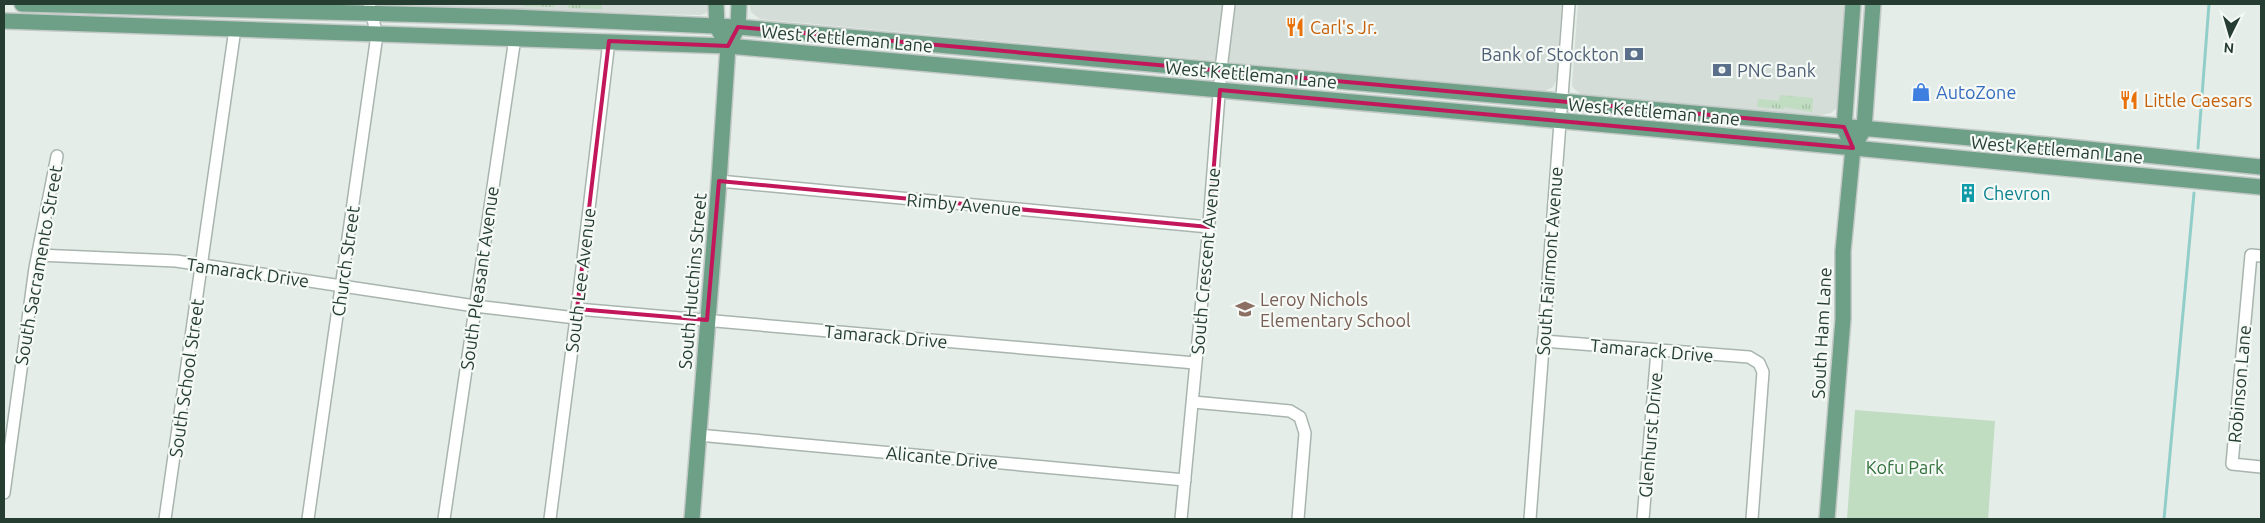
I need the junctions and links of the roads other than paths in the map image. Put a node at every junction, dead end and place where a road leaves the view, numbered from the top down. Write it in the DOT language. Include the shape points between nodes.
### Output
graph roads {
  1 [pos="22,4"];
  2 [pos="716,4"];
  3 [pos="739,4"];
  4 [pos="1229,4"];
  5 [pos="1569,4"];
  6 [pos="1853,4"];
  7 [pos="1874,4"];
  8 [pos="238,7"];
  9 [pos="370,9"];
  10 [pos="4,21"];
  11 [pos="717,27"];
  12 [pos="738,27"];
  13 [pos="235,29"];
  14 [pos="377,35"];
  15 [pos="515,38"];
  16 [pos="609,41"];
  17 [pos="728,46"];
  18 [pos="959,47"];
  19 [pos="920,63"];
  20 [pos="1221,69"];
  21 [pos="1220,90"];
  22 [pos="1562,101"];
  23 [pos="1559,121"];
  24 [pos="1844,127"];
  25 [pos="1864,130"];
  26 [pos="1853,148"];
  27 [pos="57,156"];
  28 [pos="2261,167"];
  29 [pos="719,181"];
  30 [pos="2261,187"];
  31 [pos="1209,227"];
  32 [pos="38,255"];
  33 [pos="2261,256"];
  34 [pos="203,266"];
  35 [pos="342,285"];
  36 [pos="475,306"];
  37 [pos="577,314"];
  38 [pos="707,320"];
  39 [pos="1543,341"];
  40 [pos="1657,351"];
  41 [pos="1195,363"];
  42 [pos="1192,402"];
  43 [pos="698,435"];
  44 [pos="2261,467"];
  45 [pos="1185,480"];
  46 [pos="4,493"];
  47 [pos="165,519"];
  48 [pos="308,519"];
  49 [pos="444,519"];
  50 [pos="550,519"];
  51 [pos="692,519"];
  52 [pos="1181,519"];
  53 [pos="1298,519"];
  54 [pos="1530,519"];
  55 [pos="1643,519"];
  56 [pos="1752,519"];
  57 [pos="1827,519"];
  1 -- 8 [label="main road, West Kettleman Lane"];
  2 -- 11 [label="main road"];
  3 -- 12 [label="main road, South Hutchins Street"];
  4 -- 20 [label="street, South Crescent Avenue"];
  5 -- 22 [label="street, South Fairmont Avenue"];
  6 -- 24 [label="main road, South Ham Lane"];
  7 -- 25 [label="main road, South Ham Lane"];
  8 -- 9 [label="main road, West Kettleman Lane"];
  9 -- 11 [label="main road, West Kettleman Lane"];
  9 -- 14 [label="street, Church Street"];
  10 -- 13 [label="main road, West Kettleman Lane"];
  11 -- 12 [label="main road, West Kettleman Lane"];
  11 -- 17 [label="main road"];
  12 -- 17 [label="main road, South Hutchins Street"];
  12 -- 18 [label="main road, West Kettleman Lane"];
  13 -- 14 [label="main road, West Kettleman Lane"];
  13 -- 34 [label="street, South School Street"];
  14 -- 15 [label="main road, West Kettleman Lane"];
  14 -- 35 [label="street, Church Street"];
  15 -- 16 [label="main road, West Kettleman Lane"];
  15 -- 36 [label="street, South Pleasant Avenue"];
  16 -- 17 [label="main road, West Kettleman Lane"];
  16 -- 37 [label="street, South Lee Avenue"];
  17 -- 19 [label="main road, West Kettleman Lane"];
  17 -- 29 [label="main road, South Hutchins Street"];
  18 -- 19 [label="main road"];
  18 -- 20 [label="main road, West Kettleman Lane"];
  19 -- 21 [label="main road, West Kettleman Lane"];
  20 -- 21 [label="street, South Crescent Avenue"];
  20 -- 22 [label="main road, West Kettleman Lane"];
  21 -- 23 [label="main road, West Kettleman Lane"];
  21 -- 31 [label="street, South Crescent Avenue"];
  22 -- 23 [label="street, South Fairmont Avenue"];
  22 -- 24 [label="main road, West Kettleman Lane"];
  23 -- 26 [label="main road, West Kettleman Lane"];
  23 -- 39 [label="street, South Fairmont Avenue"];
  24 -- 25 [label="main road, West Kettleman Lane"];
  24 -- 26 [label="main road, South Ham Lane"];
  25 -- 26 [label="main road, South Ham Lane"];
  25 -- 28 [label="main road, West Kettleman Lane"];
  26 -- 30 [label="main road, West Kettleman Lane"];
  26 -- 57 [label="main road, South Ham Lane" via="1843,251 1843,319"];
  27 -- 32 [label="street, South Sacramento Street"];
  29 -- 31 [label="street, Rimby Avenue"];
  29 -- 38 [label="main road, South Hutchins Street"];
  31 -- 41 [label="street, South Crescent Avenue"];
  32 -- 34 [label="street, Tamarack Drive" via="176,261"];
  32 -- 46 [label="street, South Sacramento Street"];
  33 -- 44 [label="street, Robinson Lane" via="2250,255 2232,464"];
  34 -- 35 [label="street, Tamarack Drive"];
  34 -- 47 [label="street, South School Street"];
  35 -- 36 [label="street, Tamarack Drive"];
  35 -- 48 [label="street, Church Street"];
  36 -- 37 [label="street, Tamarack Drive"];
  36 -- 49 [label="street, South Pleasant Avenue"];
  37 -- 38 [label="street, Tamarack Drive"];
  37 -- 50 [label="street, South Lee Avenue"];
  38 -- 41 [label="street, Tamarack Drive"];
  38 -- 43 [label="main road, South Hutchins Street"];
  39 -- 40 [label="street, Tamarack Drive"];
  39 -- 54 [label="street, South Fairmont Avenue"];
  40 -- 55 [label="street, Glenhurst Drive"];
  40 -- 56 [label="street, Tamarack Drive" via="1749,358 1759,363 1763,372"];
  41 -- 42 [label="street, South Crescent Avenue"];
  42 -- 45 [label="street, South Crescent Avenue"];
  42 -- 53 [label="street" via="1290,411 1300,417 1305,433"];
  43 -- 45 [label="street, Alicante Drive"];
  43 -- 51 [label="main road, South Hutchins Street"];
  45 -- 52 [label="street, South Crescent Avenue"];
}
